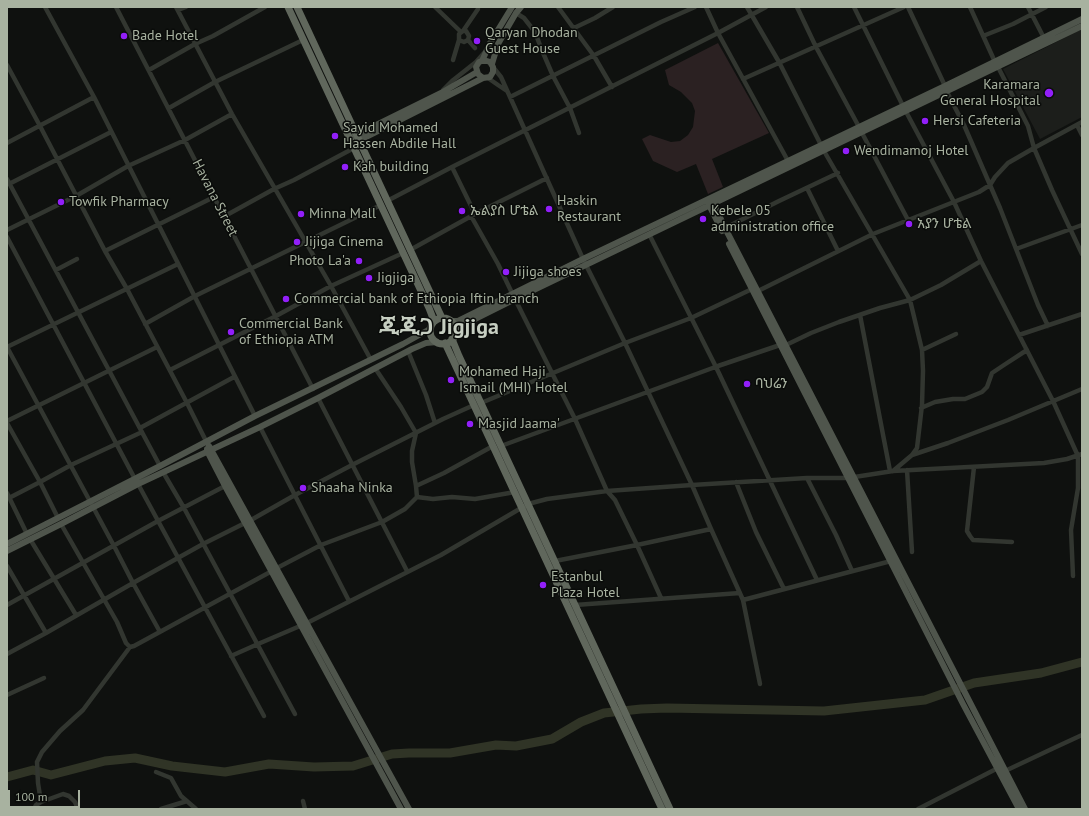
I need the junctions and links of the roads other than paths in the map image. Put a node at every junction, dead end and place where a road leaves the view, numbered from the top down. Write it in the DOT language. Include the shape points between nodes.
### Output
graph roads {
  1 [pos="44,7"];
  2 [pos="116,7"];
  3 [pos="186,7"];
  4 [pos="266,7"];
  5 [pos="288,7"];
  6 [pos="435,7"];
  7 [pos="512,7"];
  8 [pos="521,7"];
  9 [pos="558,7"];
  10 [pos="613,7"];
  11 [pos="695,7"];
  12 [pos="706,7"];
  13 [pos="747,7"];
  14 [pos="766,7"];
  15 [pos="797,7"];
  16 [pos="854,7"];
  17 [pos="904,7"];
  18 [pos="908,7"];
  19 [pos="970,7"];
  20 [pos="1028,7"];
  21 [pos="1046,7"];
  22 [pos="299,8"];
  23 [pos="177,9"];
  24 [pos="478,9"];
  25 [pos="516,13"];
  26 [pos="1032,14"];
  27 [pos="751,15"];
  28 [pos="293,18"];
  29 [pos="1082,19"];
  30 [pos="864,26"];
  31 [pos="1082,26"];
  32 [pos="574,28"];
  33 [pos="462,32"];
  34 [pos="718,33"];
  35 [pos="983,36"];
  36 [pos="303,40"];
  37 [pos="459,40"];
  38 [pos="468,40"];
  39 [pos="1045,41"];
  40 [pos="196,44"];
  41 [pos="816,47"];
  42 [pos="475,48"];
  43 [pos="488,49"];
  44 [pos="594,56"];
  45 [pos="454,60"];
  46 [pos="482,61"];
  47 [pos="779,62"];
  48 [pos="7,65"];
  49 [pos="493,65"];
  50 [pos="996,65"];
  51 [pos="149,70"];
  52 [pos="476,72"];
  53 [pos="553,76"];
  54 [pos="485,78"];
  55 [pos="743,79"];
  56 [pos="215,82"];
  57 [pos="612,87"];
  58 [pos="946,89"];
  59 [pos="507,91"];
  60 [pos="441,93"];
  61 [pos="94,97"];
  62 [pos="510,97"];
  63 [pos="169,108"];
  64 [pos="570,108"];
  65 [pos="905,109"];
  66 [pos="232,114"];
  67 [pos="1082,122"];
  68 [pos="1077,125"];
  69 [pos="40,126"];
  70 [pos="860,130"];
  71 [pos="525,131"];
  72 [pos="111,132"];
  73 [pos="579,133"];
  74 [pos="1082,135"];
  75 [pos="185,140"];
  76 [pos="354,141"];
  77 [pos="7,143"];
  78 [pos="823,148"];
  79 [pos="1034,148"];
  80 [pos="57,159"];
  81 [pos="788,161"];
  82 [pos="128,166"];
  83 [pos="452,167"];
  84 [pos="838,173"];
  85 [pos="547,178"];
  86 [pos="7,179"];
  87 [pos="8,184"];
  88 [pos="990,185"];
  89 [pos="807,188"];
  90 [pos="274,189"];
  91 [pos="76,196"];
  92 [pos="214,197"];
  93 [pos="387,201"];
  94 [pos="710,202"];
  95 [pos="954,202"];
  96 [pos="381,206"];
  97 [pos="473,215"];
  98 [pos="225,216"];
  99 [pos="29,219"];
  100 [pos="908,220"];
  101 [pos="158,225"];
  102 [pos="1082,226"];
  103 [pos="725,228"];
  104 [pos="7,230"];
  105 [pos="1071,230"];
  106 [pos="649,234"];
  107 [pos="873,234"];
  108 [pos="7,237"];
  109 [pos="305,242"];
  110 [pos="1016,249"];
  111 [pos="105,251"];
  112 [pos="406,251"];
  113 [pos="838,251"];
  114 [pos="1082,254"];
  115 [pos="77,259"];
  116 [pos="583,259"];
  117 [pos="981,261"];
  118 [pos="178,264"];
  119 [pos="586,265"];
  120 [pos="251,269"];
  121 [pos="56,270"];
  122 [pos="331,286"];
  123 [pos="126,289"];
  124 [pos="755,290"];
  125 [pos="195,296"];
  126 [pos="513,296"];
  127 [pos="910,300"];
  128 [pos="78,314"];
  129 [pos="1082,314"];
  130 [pos="860,315"];
  131 [pos="276,316"];
  132 [pos="442,318"];
  133 [pos="691,318"];
  134 [pos="434,321"];
  135 [pos="451,321"];
  136 [pos="145,324"];
  137 [pos="54,325"];
  138 [pos="1048,326"];
  139 [pos="430,329"];
  140 [pos="956,334"];
  141 [pos="1019,335"];
  142 [pos="454,336"];
  143 [pos="441,343"];
  144 [pos="625,344"];
  145 [pos="219,345"];
  146 [pos="783,345"];
  147 [pos="7,347"];
  148 [pos="157,347"];
  149 [pos="922,350"];
  150 [pos="1027,350"];
  151 [pos="408,351"];
  152 [pos="371,360"];
  153 [pos="716,367"];
  154 [pos="375,368"];
  155 [pos="170,370"];
  156 [pos="109,371"];
  157 [pos="552,374"];
  158 [pos="234,377"];
  159 [pos="84,383"];
  160 [pos="313,389"];
  161 [pos="1082,389"];
  162 [pos="648,392"];
  163 [pos="318,398"];
  164 [pos="1053,401"];
  165 [pos="187,403"];
  166 [pos="477,404"];
  167 [pos="39,406"];
  168 [pos="921,408"];
  169 [pos="255,416"];
  170 [pos="575,419"];
  171 [pos="7,422"];
  172 [pos="435,423"];
  173 [pos="260,427"];
  174 [pos="141,430"];
  175 [pos="416,433"];
  176 [pos="206,441"];
  177 [pos="116,443"];
  178 [pos="493,446"];
  179 [pos="501,446"];
  180 [pos="210,450"];
  181 [pos="912,455"];
  182 [pos="1080,455"];
  183 [pos="71,465"];
  184 [pos="352,465"];
  185 [pos="974,467"];
  186 [pos="161,469"];
  187 [pos="907,470"];
  188 [pos="892,471"];
  189 [pos="851,477"];
  190 [pos="807,478"];
  191 [pos="769,480"];
  192 [pos="136,481"];
  193 [pos="40,482"];
  194 [pos="736,482"];
  195 [pos="692,485"];
  196 [pos="225,486"];
  197 [pos="416,486"];
  198 [pos="607,491"];
  199 [pos="514,492"];
  200 [pos="8,495"];
  201 [pos="295,495"];
  202 [pos="417,497"];
  203 [pos="92,505"];
  204 [pos="525,506"];
  205 [pos="184,508"];
  206 [pos="60,521"];
  207 [pos="158,521"];
  208 [pos="248,522"];
  209 [pos="382,522"];
  210 [pos="711,530"];
  211 [pos="28,537"];
  212 [pos="1012,542"];
  213 [pos="7,544"];
  214 [pos="203,544"];
  215 [pos="321,545"];
  216 [pos="637,545"];
  217 [pos="114,546"];
  218 [pos="7,551"];
  219 [pos="912,552"];
  220 [pos="178,558"];
  221 [pos="554,561"];
  222 [pos="890,561"];
  223 [pos="83,563"];
  224 [pos="7,566"];
  225 [pos="274,570"];
  226 [pos="852,571"];
  227 [pos="407,572"];
  228 [pos="1074,576"];
  229 [pos="54,579"];
  230 [pos="817,580"];
  231 [pos="133,583"];
  232 [pos="784,589"];
  233 [pos="230,594"];
  234 [pos="740,594"];
  235 [pos="24,596"];
  236 [pos="661,598"];
  237 [pos="104,600"];
  238 [pos="743,600"];
  239 [pos="349,601"];
  240 [pos="7,605"];
  241 [pos="575,605"];
  242 [pos="205,608"];
  243 [pos="76,615"];
  244 [pos="305,625"];
  245 [pos="160,632"];
  246 [pos="46,633"];
  247 [pos="258,644"];
  248 [pos="130,647"];
  249 [pos="7,654"];
  250 [pos="231,656"];
  251 [pos="944,658"];
  252 [pos="44,678"];
  253 [pos="760,684"];
  254 [pos="610,689"];
  255 [pos="7,695"];
  256 [pos="295,714"];
  257 [pos="264,716"];
  258 [pos="626,723"];
  259 [pos="1082,735"];
  260 [pos="1002,768"];
  261 [pos="156,772"];
  262 [pos="387,775"];
  263 [pos="187,801"];
  264 [pos="303,801"];
  265 [pos="41,802"];
  266 [pos="34,809"];
  267 [pos="78,809"];
  268 [pos="161,809"];
  269 [pos="196,809"];
  270 [pos="305,809"];
  271 [pos="401,809"];
  272 [pos="409,809"];
  273 [pos="662,809"];
  274 [pos="670,809"];
  275 [pos="918,809"];
  276 [pos="1019,809"];
  277 [pos="1025,809"];
  1 -- 61 [label="street"];
  2 -- 51 [label="street, Havana Street"];
  3 -- 23 [label="street"];
  4 -- 40 [label="street"];
  5 -- 28 [label="highway"];
  6 -- 33 [label="street"];
  7 -- 43 [label="main road"];
  8 -- 25 [label="main road"];
  9 -- 32 [label="street"];
  10 -- 32 [label="street"];
  11 -- 44 [label="street"];
  12 -- 34 [label="street"];
  13 -- 27 [label="street"];
  14 -- 27 [label="street"];
  15 -- 41 [label="street"];
  16 -- 30 [label="street"];
  17 -- 30 [label="street"];
  18 -- 58 [label="street"];
  19 -- 35 [label="street"];
  20 -- 26 [label="street"];
  21 -- 26 [label="street"];
  22 -- 28 [label="street"];
  22 -- 76 [label="highway"];
  23 -- 40 [label="street"];
  24 -- 33 [label="street"];
  25 -- 49 [label="main road" via="498,44"];
  25 -- 53 [label="street" via="524,18 535,32"];
  26 -- 35 [label="street"];
  26 -- 39 [label="street"];
  27 -- 34 [label="street"];
  27 -- 47 [label="street"];
  28 -- 36 [label="highway"];
  29 -- 39 [label="main road"];
  30 -- 41 [label="street"];
  30 -- 65 [label="street"];
  31 -- 39 [label="main road"];
  32 -- 44 [label="street"];
  33 -- 37 [label="street" via="459,34"];
  33 -- 38 [label="street" via="468,33"];
  34 -- 55 [label="street"];
  34 -- 57 [label="street"];
  35 -- 50 [label="street"];
  36 -- 56 [label="street"];
  36 -- 76 [label="highway"];
  37 -- 38 [label="street"];
  37 -- 45 [label="street"];
  38 -- 42 [label="street"];
  39 -- 50 [label="main road"];
  40 -- 51 [label="street"];
  40 -- 56 [label="street"];
  41 -- 47 [label="street"];
  41 -- 70 [label="street"];
  43 -- 46 [label="main road"];
  43 -- 60 [label="street"];
  44 -- 53 [label="street"];
  44 -- 57 [label="street"];
  46 -- 49 [label="main road"];
  46 -- 52 [label="main road" via="476,67"];
  47 -- 55 [label="street"];
  47 -- 78 [label="street"];
  48 -- 69 [label="street"];
  49 -- 54 [label="main road" via="492,75"];
  49 -- 59 [label="street"];
  50 -- 58 [label="main road"];
  50 -- 79 [label="street" via="1028,126"];
  51 -- 63 [label="street, Havana Street"];
  52 -- 54 [label="main road"];
  52 -- 60 [label="main road"];
  53 -- 62 [label="street"];
  53 -- 64 [label="street"];
  54 -- 59 [label="street"];
  54 -- 76 [label="main road"];
  55 -- 81 [label="street"];
  56 -- 63 [label="street"];
  56 -- 66 [label="street"];
  57 -- 64 [label="street"];
  58 -- 65 [label="main road"];
  58 -- 88 [label="street"];
  59 -- 62 [label="street"];
  60 -- 76 [label="main road"];
  61 -- 69 [label="street"];
  61 -- 72 [label="street"];
  62 -- 71 [label="street"];
  63 -- 75 [label="street, Havana Street"];
  64 -- 71 [label="street"];
  64 -- 73 [label="street"];
  65 -- 70 [label="main road"];
  65 -- 95 [label="street"];
  66 -- 75 [label="street"];
  66 -- 90 [label="street"];
  67 -- 68 [label="street"];
  68 -- 74 [label="street"];
  68 -- 79 [label="street"];
  69 -- 77 [label="street"];
  69 -- 80 [label="street"];
  70 -- 78 [label="main road"];
  70 -- 100 [label="street"];
  71 -- 83 [label="street"];
  71 -- 85 [label="street"];
  72 -- 80 [label="street"];
  72 -- 82 [label="street"];
  75 -- 82 [label="street"];
  75 -- 92 [label="street, Havana Street"];
  76 -- 90 [label="street" via="294,180"];
  76 -- 93 [label="highway"];
  76 -- 96 [label="highway"];
  78 -- 81 [label="main road"];
  78 -- 84 [label="street"];
  78 -- 94 [label="main road"];
  79 -- 88 [label="street" via="1008,163"];
  79 -- 105 [label="street"];
  80 -- 87 [label="street"];
  80 -- 91 [label="street"];
  81 -- 94 [label="main road"];
  82 -- 91 [label="street"];
  82 -- 101 [label="street"];
  83 -- 93 [label="street"];
  83 -- 97 [label="street"];
  84 -- 89 [label="street"];
  84 -- 107 [label="street"];
  85 -- 97 [label="street"];
  85 -- 116 [label="street"];
  86 -- 87 [label="street"];
  87 -- 99 [label="street"];
  88 -- 95 [label="street"];
  88 -- 110 [label="street"];
  89 -- 103 [label="street"];
  89 -- 113 [label="street"];
  90 -- 98 [label="street"];
  90 -- 109 [label="street"];
  91 -- 99 [label="street"];
  91 -- 111 [label="street"];
  92 -- 98 [label="street, Havana Street"];
  92 -- 101 [label="street"];
  93 -- 112 [label="highway"];
  94 -- 103 [label="main road"];
  94 -- 106 [label="main road"];
  94 -- 116 [label="main road"];
  94 -- 124 [label="main road"];
  95 -- 100 [label="street"];
  95 -- 117 [label="street"];
  96 -- 109 [label="street"];
  96 -- 112 [label="highway"];
  97 -- 112 [label="street"];
  97 -- 126 [label="street"];
  98 -- 120 [label="street, Havana Street"];
  99 -- 104 [label="street"];
  99 -- 121 [label="street"];
  100 -- 107 [label="street"];
  101 -- 111 [label="street"];
  101 -- 118 [label="street"];
  102 -- 105 [label="street"];
  103 -- 124 [label="main road"];
  105 -- 110 [label="street"];
  105 -- 114 [label="street"];
  106 -- 119 [label="main road"];
  106 -- 133 [label="street"];
  107 -- 113 [label="street"];
  107 -- 127 [label="street"];
  108 -- 137 [label="street"];
  109 -- 120 [label="street"];
  109 -- 122 [label="street"];
  110 -- 138 [label="street"];
  111 -- 123 [label="street"];
  112 -- 122 [label="street"];
  112 -- 132 [label="highway"];
  112 -- 134 [label="highway"];
  113 -- 124 [label="street"];
  115 -- 121 [label="street"];
  116 -- 119 [label="street"];
  116 -- 126 [label="main road"];
  117 -- 127 [label="street"];
  117 -- 141 [label="street"];
  118 -- 123 [label="street"];
  118 -- 125 [label="street"];
  119 -- 126 [label="main road"];
  119 -- 144 [label="street"];
  120 -- 125 [label="street"];
  120 -- 131 [label="street, Havana Street"];
  121 -- 128 [label="street"];
  122 -- 131 [label="street"];
  122 -- 152 [label="street"];
  123 -- 128 [label="street"];
  123 -- 136 [label="street"];
  124 -- 133 [label="street"];
  124 -- 146 [label="main road"];
  125 -- 136 [label="street"];
  125 -- 145 [label="street"];
  126 -- 135 [label="main road" via="458,321"];
  126 -- 142 [label="main road" via="461,326"];
  126 -- 157 [label="street"];
  127 -- 130 [label="street"];
  127 -- 149 [label="street"];
  128 -- 137 [label="street"];
  128 -- 156 [label="street"];
  129 -- 138 [label="street"];
  130 -- 146 [label="street"];
  130 -- 188 [label="street"];
  131 -- 145 [label="street"];
  131 -- 160 [label="street, Havana Street"];
  132 -- 134 [label="highway"];
  132 -- 135 [label="highway"];
  133 -- 144 [label="street"];
  133 -- 153 [label="street"];
  134 -- 139 [label="highway"];
  135 -- 142 [label="highway" via="455,328"];
  136 -- 148 [label="street"];
  137 -- 147 [label="street"];
  137 -- 159 [label="street"];
  138 -- 141 [label="street"];
  139 -- 143 [label="highway" via="432,338"];
  139 -- 152 [label="main road"];
  140 -- 149 [label="street"];
  141 -- 150 [label="street"];
  142 -- 143 [label="highway"];
  142 -- 166 [label="highway"];
  143 -- 151 [label="main road" via="426,343"];
  143 -- 166 [label="highway"];
  144 -- 157 [label="street"];
  144 -- 162 [label="street"];
  145 -- 155 [label="street"];
  145 -- 158 [label="street"];
  146 -- 153 [label="street"];
  146 -- 189 [label="main road"];
  147 -- 167 [label="street"];
  148 -- 155 [label="street"];
  148 -- 156 [label="street"];
  149 -- 168 [label="street"];
  150 -- 164 [label="street"];
  150 -- 168 [label="street" via="992,373 987,387 982,392 965,399 935,402"];
  151 -- 154 [label="main road"];
  151 -- 172 [label="street"];
  152 -- 160 [label="main road"];
  153 -- 162 [label="street"];
  153 -- 191 [label="street"];
  154 -- 163 [label="main road"];
  154 -- 175 [label="street"];
  155 -- 165 [label="street"];
  156 -- 159 [label="street"];
  156 -- 174 [label="street"];
  157 -- 166 [label="street"];
  157 -- 170 [label="street"];
  158 -- 165 [label="street"];
  158 -- 169 [label="street"];
  159 -- 167 [label="street"];
  159 -- 177 [label="street"];
  160 -- 169 [label="main road"];
  161 -- 164 [label="street"];
  162 -- 170 [label="street"];
  162 -- 195 [label="street"];
  163 -- 173 [label="main road"];
  163 -- 184 [label="street"];
  164 -- 181 [label="street"];
  164 -- 182 [label="street"];
  165 -- 174 [label="street"];
  165 -- 176 [label="street"];
  166 -- 172 [label="street"];
  166 -- 178 [label="highway"];
  166 -- 179 [label="highway"];
  167 -- 171 [label="street"];
  167 -- 183 [label="street"];
  168 -- 181 [label="street" via="917,448"];
  169 -- 176 [label="main road"];
  170 -- 179 [label="street"];
  170 -- 198 [label="street"];
  171 -- 193 [label="street"];
  172 -- 175 [label="street"];
  173 -- 180 [label="main road"];
  173 -- 201 [label="street"];
  174 -- 177 [label="street"];
  174 -- 186 [label="street"];
  175 -- 184 [label="street"];
  175 -- 197 [label="street" via="412,451"];
  176 -- 180 [label="main road"];
  176 -- 186 [label="main road"];
  177 -- 183 [label="street"];
  177 -- 192 [label="street"];
  178 -- 197 [label="street"];
  178 -- 199 [label="highway"];
  179 -- 204 [label="highway"];
  180 -- 186 [label="main road"];
  180 -- 196 [label="main road"];
  180 -- 208 [label="main road"];
  181 -- 188 [label="street"];
  182 -- 185 [label="street" via="1044,463"];
  182 -- 228 [label="street" via="1071,530"];
  183 -- 193 [label="street"];
  183 -- 203 [label="street"];
  184 -- 201 [label="street"];
  184 -- 209 [label="street"];
  185 -- 187 [label="street"];
  185 -- 212 [label="street" via="968,531 970,536 973,540"];
  186 -- 192 [label="main road"];
  186 -- 205 [label="street"];
  187 -- 188 [label="street"];
  187 -- 219 [label="street"];
  188 -- 189 [label="street"];
  189 -- 190 [label="street"];
  189 -- 222 [label="main road"];
  189 -- 251 [label="main road"];
  190 -- 191 [label="street"];
  190 -- 226 [label="street"];
  191 -- 194 [label="street"];
  191 -- 230 [label="street"];
  192 -- 203 [label="main road"];
  192 -- 207 [label="street"];
  193 -- 200 [label="street"];
  193 -- 206 [label="street"];
  194 -- 195 [label="street"];
  194 -- 232 [label="street" via="756,532"];
  195 -- 198 [label="street"];
  195 -- 210 [label="street"];
  196 -- 205 [label="street"];
  196 -- 208 [label="main road"];
  197 -- 202 [label="street"];
  198 -- 204 [label="street" via="546,499"];
  198 -- 216 [label="street" via="615,500"];
  199 -- 202 [label="street" via="475,499"];
  199 -- 204 [label="highway"];
  200 -- 211 [label="street"];
  201 -- 208 [label="street"];
  201 -- 215 [label="street"];
  202 -- 209 [label="street" via="405,509"];
  203 -- 206 [label="main road"];
  203 -- 217 [label="street"];
  204 -- 221 [label="highway"];
  204 -- 227 [label="street"];
  204 -- 254 [label="highway"];
  205 -- 207 [label="street"];
  205 -- 214 [label="street"];
  206 -- 211 [label="main road"];
  206 -- 223 [label="street"];
  207 -- 217 [label="street"];
  207 -- 220 [label="street"];
  208 -- 214 [label="street"];
  208 -- 225 [label="main road"];
  209 -- 215 [label="street"];
  209 -- 227 [label="street"];
  210 -- 216 [label="street"];
  210 -- 234 [label="street"];
  211 -- 213 [label="main road"];
  211 -- 218 [label="main road"];
  211 -- 229 [label="street"];
  214 -- 220 [label="street"];
  214 -- 233 [label="street"];
  215 -- 225 [label="street"];
  215 -- 239 [label="street"];
  216 -- 221 [label="street"];
  216 -- 236 [label="street"];
  217 -- 223 [label="street"];
  217 -- 231 [label="street"];
  220 -- 231 [label="street"];
  220 -- 242 [label="street"];
  221 -- 241 [label="highway"];
  222 -- 226 [label="street"];
  222 -- 251 [label="main road"];
  223 -- 229 [label="street"];
  223 -- 237 [label="street"];
  224 -- 235 [label="street"];
  225 -- 233 [label="street"];
  225 -- 244 [label="main road"];
  226 -- 230 [label="street"];
  227 -- 239 [label="street"];
  229 -- 235 [label="street"];
  229 -- 243 [label="street"];
  230 -- 232 [label="street"];
  231 -- 237 [label="street"];
  231 -- 245 [label="street"];
  232 -- 238 [label="street"];
  233 -- 242 [label="street"];
  233 -- 247 [label="street"];
  234 -- 236 [label="street"];
  234 -- 238 [label="street"];
  235 -- 240 [label="street"];
  235 -- 246 [label="street"];
  236 -- 241 [label="street"];
  237 -- 243 [label="street"];
  237 -- 248 [label="street"];
  238 -- 253 [label="street"];
  239 -- 244 [label="street"];
  241 -- 254 [label="highway"];
  242 -- 245 [label="street"];
  242 -- 250 [label="street"];
  243 -- 246 [label="street"];
  244 -- 247 [label="street"];
  244 -- 262 [label="main road"];
  245 -- 248 [label="street"];
  246 -- 249 [label="street"];
  247 -- 250 [label="street"];
  247 -- 256 [label="street"];
  248 -- 265 [label="street" via="83,710 42,752 37,762"];
  250 -- 257 [label="street"];
  251 -- 260 [label="main road"];
  252 -- 255 [label="street"];
  254 -- 258 [label="highway"];
  258 -- 273 [label="highway"];
  258 -- 274 [label="highway"];
  259 -- 260 [label="street"];
  260 -- 275 [label="street"];
  260 -- 276 [label="main road"];
  260 -- 277 [label="main road"];
  261 -- 263 [label="street" via="171,778 181,796"];
  262 -- 271 [label="main road"];
  262 -- 272 [label="main road"];
  263 -- 268 [label="street"];
  263 -- 269 [label="street"];
  264 -- 270 [label="street"];
  265 -- 266 [label="street"];
  265 -- 267 [label="street" via="63,794 69,796"];
}
